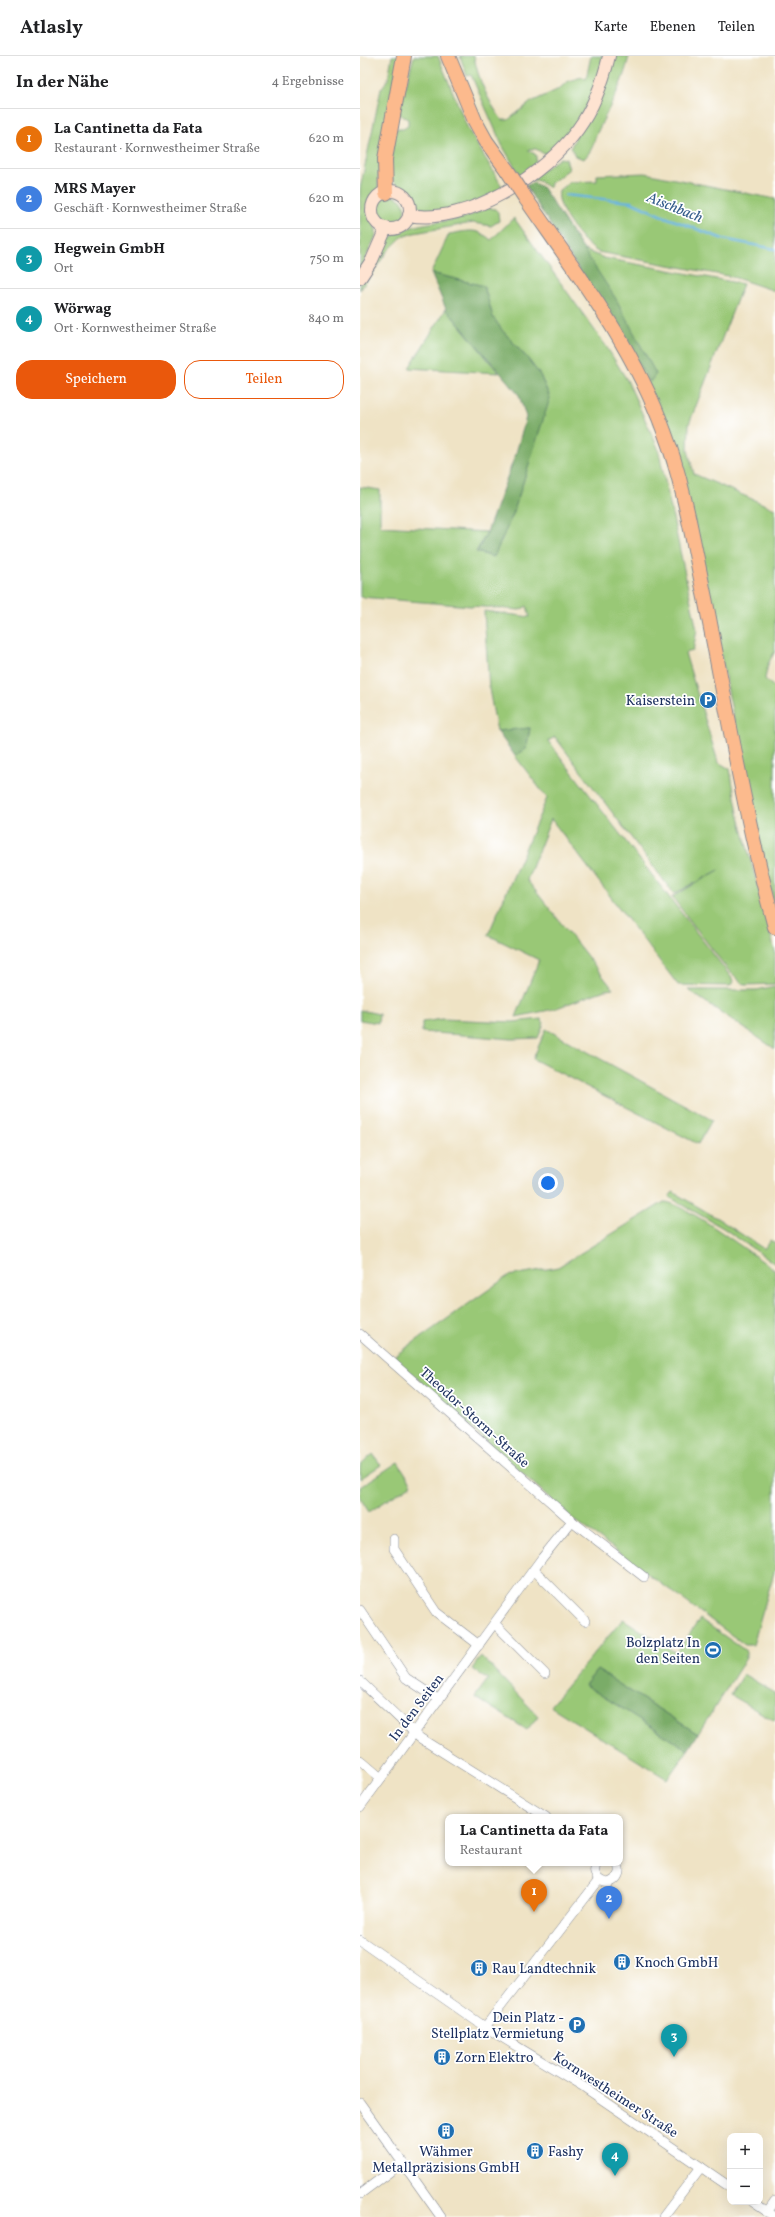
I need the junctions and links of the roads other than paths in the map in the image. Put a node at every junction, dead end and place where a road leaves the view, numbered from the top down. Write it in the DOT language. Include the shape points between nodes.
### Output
graph roads {
  1 [pos="609,56"];
  2 [pos="449,57"];
  3 [pos="405,60"];
  4 [pos="386,192"];
  5 [pos="409,215"];
  6 [pos="386,228"];
  7 [pos="360,278"];
  8 [pos="775,927"];
  9 [pos="360,1334"];
  10 [pos="572,1521"];
  11 [pos="394,1539"];
  12 [pos="534,1570"];
  13 [pos="644,1577"];
  14 [pos="360,1610"];
  15 [pos="585,1621"];
  16 [pos="496,1624"];
  17 [pos="479,1645"];
  18 [pos="545,1674"];
  19 [pos="360,1681"];
  20 [pos="439,1700"];
  21 [pos="415,1733"];
  22 [pos="360,1760"];
  23 [pos="381,1778"];
  24 [pos="360,1808"];
  25 [pos="541,1814"];
  26 [pos="596,1866"];
  27 [pos="618,1866"];
  28 [pos="599,1880"];
  29 [pos="360,1940"];
  30 [pos="485,2027"];
  31 [pos="360,2104"];
  32 [pos="403,2162"];
  33 [pos="701,2168"];
  34 [pos="727,2185"];
  35 [pos="360,2194"];
  36 [pos="775,2201"];
  37 [pos="758,2205"];
  38 [pos="771,2214"];
  39 [pos="441,2217"];
  40 [pos="663,2217"];
  1 -- 5 [label="main road" via="598,92 585,118 571,137 546,162 512,187 481,205 453,214 429,217"];
  2 -- 8 [label="main road, bridge" via="494,150 626,349 665,432 687,513 752,831"];
  3 -- 4 [label="main road" via="384,160"];
  4 -- 5 [label="main road" via="399,194 406,199 410,206"];
  4 -- 6 [label="main road" via="378,197 373,210 375,220"];
  5 -- 6 [label="main road" via="401,227"];
  6 -- 7 [label="main road" via="372,260"];
  9 -- 10 [label="street, Theodor-Storm-Straße"];
  10 -- 12 [label="street, In den Seiten"];
  10 -- 13 [label="street"];
  11 -- 17 [label="street" via="394,1550 436,1612"];
  12 -- 15 [label="street"];
  12 -- 16 [label="street, In den Seiten"];
  14 -- 20 [label="street" via="406,1678"];
  16 -- 17 [label="street, In den Seiten"];
  16 -- 18 [label="street"];
  17 -- 20 [label="street, In den Seiten"];
  19 -- 21 [label="street"];
  20 -- 21 [label="street, In den Seiten"];
  21 -- 23 [label="street, In den Seiten"];
  21 -- 25 [label="street"];
  22 -- 23 [label="street"];
  23 -- 24 [label="street, In den Seiten"];
  26 -- 28 [label="street" via="594,1870"];
  27 -- 28 [label="street" via="620,1871 614,1881 609,1883"];
  28 -- 30 [label="street"];
  29 -- 30 [label="street, Kornwestheimer Straße"];
  30 -- 33 [label="street, Kornwestheimer Straße" via="584,2088"];
  31 -- 32 [label="street"];
  32 -- 35 [label="street"];
  32 -- 39 [label="street"];
  33 -- 34 [label="street, Kornwestheimer Straße"];
  33 -- 40 [label="street"];
  36 -- 38 [label="street"];
  37 -- 38 [label="street"];
}
